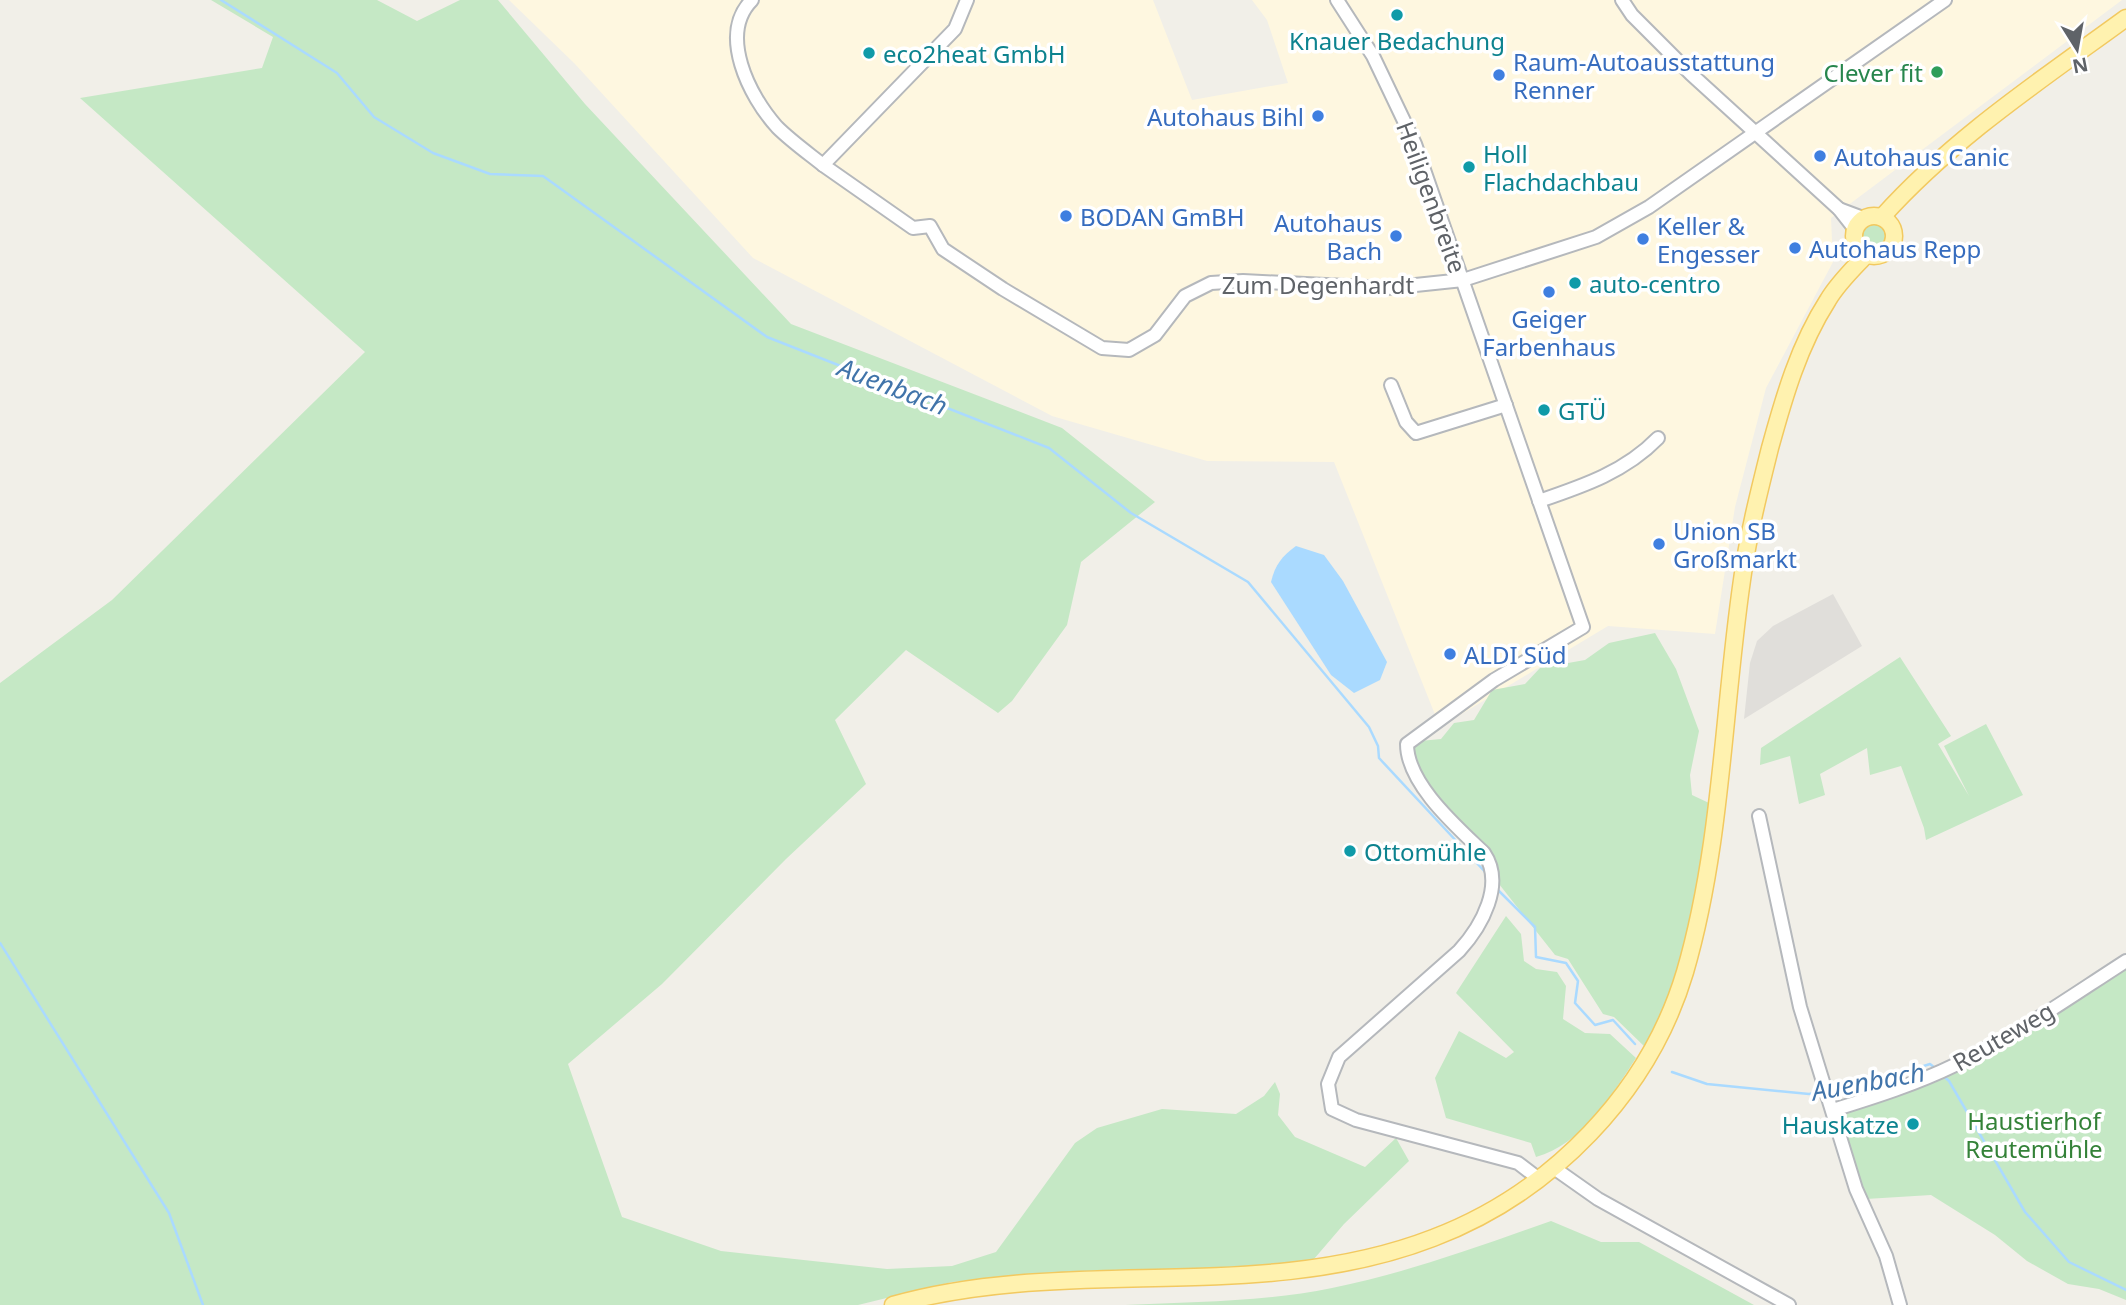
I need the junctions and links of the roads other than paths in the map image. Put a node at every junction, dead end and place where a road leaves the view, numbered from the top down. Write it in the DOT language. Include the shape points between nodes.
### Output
graph roads {
  1 [pos="752,0"];
  2 [pos="967,0"];
  3 [pos="1337,0"];
  4 [pos="1622,0"];
  5 [pos="1945,0"];
  6 [pos="2126,18"];
  7 [pos="1754,133"];
  8 [pos="823,165"];
  9 [pos="1886,221"];
  10 [pos="1858,223"];
  11 [pos="1862,252"];
  12 [pos="1462,280"];
  13 [pos="1391,385"];
  14 [pos="1506,405"];
  15 [pos="1658,438"];
  16 [pos="1539,501"];
  17 [pos="1759,816"];
  18 [pos="2126,961"];
  19 [pos="1831,1105"];
  20 [pos="1554,1168"];
  21 [pos="1539,1179"];
  22 [pos="893,1305"];
  23 [pos="1789,1305"];
  24 [pos="1900,1305"];
  1 -- 8 [label="street" via="739,16 735,31 746,75 775,125"];
  2 -- 8 [label="street" via="955,29"];
  3 -- 12 [label="street, Heiligenbreite" via="1373,56 1415,144"];
  4 -- 7 [label="street"];
  5 -- 7 [label="street, Zum Degenhardt"];
  6 -- 9 [label="main road" via="2014,96 1922,178"];
  7 -- 10 [label="street"];
  7 -- 12 [label="street, Zum Degenhardt" via="1649,207 1597,237"];
  8 -- 12 [label="street, Zum Degenhardt" via="913,228 930,226 943,249 1102,348 1129,351 1155,335 1185,296 1211,283 1387,288"];
  9 -- 10 [label="main road"];
  9 -- 11 [label="main road" via="1894,237 1889,249 1878,256"];
  10 -- 11 [label="main road" via="1853,237"];
  11 -- 20 [label="main road" via="1816,319 1785,393 1751,521 1708,867 1684,974 1670,1013 1628,1087 1586,1139"];
  12 -- 14 [label="street, Heiligenbreite"];
  13 -- 14 [label="street" via="1406,422 1416,433"];
  14 -- 16 [label="street, Heiligenbreite"];
  15 -- 16 [label="street" via="1597,481"];
  16 -- 21 [label="street, Heiligenbreite" via="1583,627 1494,680 1407,744 1409,764 1419,781 1493,866 1477,932 1339,1057 1328,1084 1332,1109 1356,1120 1518,1163"];
  17 -- 19 [label="street" via="1801,1007"];
  18 -- 19 [label="street, Reuteweg" via="1954,1065"];
  19 -- 24 [label="street" via="1856,1189 1886,1256"];
  20 -- 21 [label="main road"];
  20 -- 23 [label="street" via="1598,1199"];
  21 -- 22 [label="main road" via="1496,1209 1437,1237 1342,1264 1251,1276 988,1284"];
}
